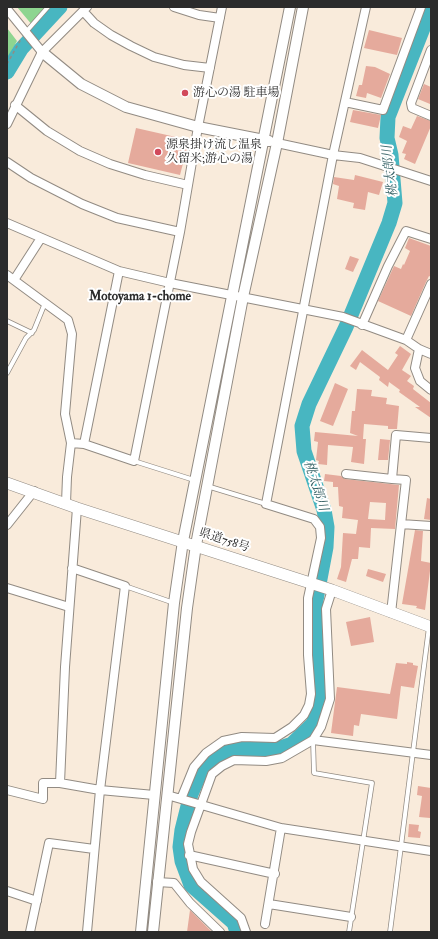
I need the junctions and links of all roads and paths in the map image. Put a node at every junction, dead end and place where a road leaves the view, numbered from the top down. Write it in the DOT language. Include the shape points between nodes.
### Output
graph roads {
  1 [pos="48,7"];
  2 [pos="174,7"];
  3 [pos="222,7"];
  4 [pos="290,7"];
  5 [pos="302,7"];
  6 [pos="366,7"];
  7 [pos="421,7"];
  8 [pos="7,9"];
  9 [pos="85,9"];
  10 [pos="220,18"];
  11 [pos="25,33"];
  12 [pos="431,50"];
  13 [pos="42,52"];
  14 [pos="7,64"];
  15 [pos="210,68"];
  16 [pos="345,102"];
  17 [pos="15,105"];
  18 [pos="431,116"];
  19 [pos="7,124"];
  20 [pos="198,127"];
  21 [pos="264,140"];
  22 [pos="277,143"];
  23 [pos="333,155"];
  24 [pos="7,162"];
  25 [pos="431,181"];
  26 [pos="188,185"];
  27 [pos="7,223"];
  28 [pos="180,232"];
  29 [pos="42,238"];
  30 [pos="431,238"];
  31 [pos="119,271"];
  32 [pos="11,277"];
  33 [pos="170,283"];
  34 [pos="431,284"];
  35 [pos="232,294"];
  36 [pos="243,297"];
  37 [pos="45,303"];
  38 [pos="304,310"];
  39 [pos="7,321"];
  40 [pos="362,325"];
  41 [pos="32,333"];
  42 [pos="406,340"];
  43 [pos="419,349"];
  44 [pos="431,354"];
  45 [pos="7,373"];
  46 [pos="431,390"];
  47 [pos="431,438"];
  48 [pos="71,443"];
  49 [pos="84,444"];
  50 [pos="134,461"];
  51 [pos="346,474"];
  52 [pos="392,479"];
  53 [pos="194,480"];
  54 [pos="7,483"];
  55 [pos="207,486"];
  56 [pos="34,491"];
  57 [pos="66,503"];
  58 [pos="266,504"];
  59 [pos="77,508"];
  60 [pos="401,524"];
  61 [pos="7,525"];
  62 [pos="431,526"];
  63 [pos="182,542"];
  64 [pos="196,545"];
  65 [pos="72,568"];
  66 [pos="311,583"];
  67 [pos="125,586"];
  68 [pos="7,588"];
  69 [pos="332,590"];
  70 [pos="174,603"];
  71 [pos="69,607"];
  72 [pos="391,613"];
  73 [pos="430,627"];
  74 [pos="313,740"];
  75 [pos="413,753"];
  76 [pos="431,755"];
  77 [pos="60,783"];
  78 [pos="7,790"];
  79 [pos="100,790"];
  80 [pos="154,795"];
  81 [pos="167,795"];
  82 [pos="181,799"];
  83 [pos="200,806"];
  84 [pos="281,828"];
  85 [pos="363,840"];
  86 [pos="401,847"];
  87 [pos="94,849"];
  88 [pos="431,852"];
  89 [pos="189,855"];
  90 [pos="275,874"];
  91 [pos="157,882"];
  92 [pos="7,891"];
  93 [pos="36,901"];
  94 [pos="269,904"];
  95 [pos="351,917"];
  96 [pos="265,924"];
  97 [pos="30,932"];
  98 [pos="86,932"];
  99 [pos="141,932"];
  100 [pos="153,932"];
  101 [pos="220,932"];
  102 [pos="246,932"];
  103 [pos="349,932"];
  104 [pos="390,932"];
  1 -- 11 [label="lane"];
  2 -- 10 [label="street"];
  3 -- 10 [label="street"];
  4 -- 21 [label="street"];
  5 -- 22 [label="street"];
  6 -- 16 [label="street"];
  7 -- 16 [label="street" via="383,110"];
  8 -- 11 [label="street"];
  9 -- 13 [label="street"];
  9 -- 15 [label="street" via="94,23 130,46 154,57 184,65"];
  10 -- 15 [label="street"];
  11 -- 13 [label="street"];
  11 -- 14 [label="path"];
  12 -- 18 [label="street" via="411,103 412,108"];
  13 -- 17 [label="street"];
  13 -- 20 [label="street" via="81,84 126,107"];
  15 -- 20 [label="street"];
  16 -- 23 [label="street"];
  17 -- 19 [label="street"];
  17 -- 26 [label="street" via="47,131 80,151 138,173"];
  20 -- 21 [label="street"];
  20 -- 26 [label="street"];
  21 -- 22 [label="street"];
  21 -- 35 [label="street"];
  22 -- 23 [label="street"];
  22 -- 36 [label="street"];
  23 -- 25 [label="street" via="360,158"];
  23 -- 38 [label="street"];
  24 -- 28 [label="street" via="31,178 82,204 117,218"];
  26 -- 28 [label="street"];
  27 -- 29 [label="street"];
  28 -- 33 [label="street"];
  29 -- 31 [label="street"];
  29 -- 32 [label="street"];
  30 -- 40 [label="street" via="406,231"];
  31 -- 33 [label="street"];
  31 -- 49 [label="street"];
  32 -- 37 [label="street"];
  33 -- 35 [label="street"];
  33 -- 50 [label="street"];
  34 -- 42 [label="street"];
  35 -- 36 [label="street"];
  35 -- 53 [label="street"];
  36 -- 38 [label="street"];
  36 -- 55 [label="street"];
  37 -- 41 [label="lane"];
  37 -- 48 [label="street" via="68,320 72,334 65,414"];
  38 -- 40 [label="street" via="343,317"];
  38 -- 58 [label="street"];
  39 -- 41 [label="lane"];
  40 -- 42 [label="street"];
  41 -- 45 [label="lane" via="26,338"];
  42 -- 43 [label="street"];
  43 -- 44 [label="street"];
  43 -- 46 [label="street" via="415,368 420,381"];
  47 -- 52 [label="street" via="396,435"];
  48 -- 49 [label="street"];
  48 -- 57 [label="street"];
  49 -- 50 [label="street"];
  50 -- 53 [label="lane"];
  51 -- 52 [label="street"];
  52 -- 60 [label="street" via="406,480"];
  53 -- 63 [label="street"];
  54 -- 56 [label="main road, 県道758号"];
  55 -- 58 [label="lane"];
  55 -- 64 [label="street"];
  56 -- 57 [label="main road, 県道758号"];
  56 -- 61 [label="street"];
  57 -- 59 [label="main road, 県道758号"];
  58 -- 66 [label="street" via="314,520 320,527 321,538"];
  59 -- 63 [label="main road, 県道758号"];
  59 -- 65 [label="street"];
  60 -- 62 [label="street"];
  60 -- 72 [label="street"];
  63 -- 64 [label="main road, 県道758号"];
  63 -- 70 [label="street"];
  64 -- 66 [label="main road, 県道758号"];
  64 -- 81 [label="street" via="186,608"];
  65 -- 67 [label="street"];
  65 -- 71 [label="street"];
  66 -- 69 [label="main road, 県道758号"];
  66 -- 82 [label="street" via="308,598 308,655 311,694 304,715 275,738 242,737 223,741 206,753 194,767"];
  67 -- 70 [label="lane"];
  67 -- 79 [label="street"];
  68 -- 71 [label="street"];
  69 -- 72 [label="main road, 県道758号"];
  69 -- 74 [label="street" via="326,609 330,699 321,727"];
  70 -- 80 [label="street"];
  71 -- 77 [label="street"];
  72 -- 73 [label="main road, 県道758号"];
  73 -- 75 [label="lane"];
  74 -- 75 [label="street"];
  74 -- 83 [label="street" via="282,758 266,761 234,760 222,766 212,774"];
  74 -- 85 [label="lane" via="314,773 372,783"];
  75 -- 76 [label="street"];
  75 -- 86 [label="lane"];
  77 -- 78 [label="street" via="44,783 43,799"];
  77 -- 79 [label="street"];
  79 -- 80 [label="street"];
  79 -- 87 [label="street"];
  80 -- 99 [label="street"];
  81 -- 82 [label="street"];
  81 -- 91 [label="street"];
  82 -- 83 [label="street"];
  83 -- 84 [label="street"];
  83 -- 89 [label="street" via="188,844"];
  84 -- 85 [label="street"];
  84 -- 90 [label="street"];
  85 -- 86 [label="street"];
  85 -- 95 [label="lane"];
  86 -- 88 [label="street"];
  86 -- 104 [label="lane"];
  87 -- 93 [label="street" via="49,843"];
  87 -- 98 [label="street"];
  89 -- 90 [label="street"];
  89 -- 102 [label="street" via="201,882 241,918"];
  90 -- 94 [label="street"];
  91 -- 100 [label="street"];
  91 -- 101 [label="street" via="174,883 190,903"];
  92 -- 93 [label="street"];
  93 -- 97 [label="street"];
  94 -- 95 [label="street"];
  94 -- 96 [label="street"];
  95 -- 103 [label="lane"];
}
